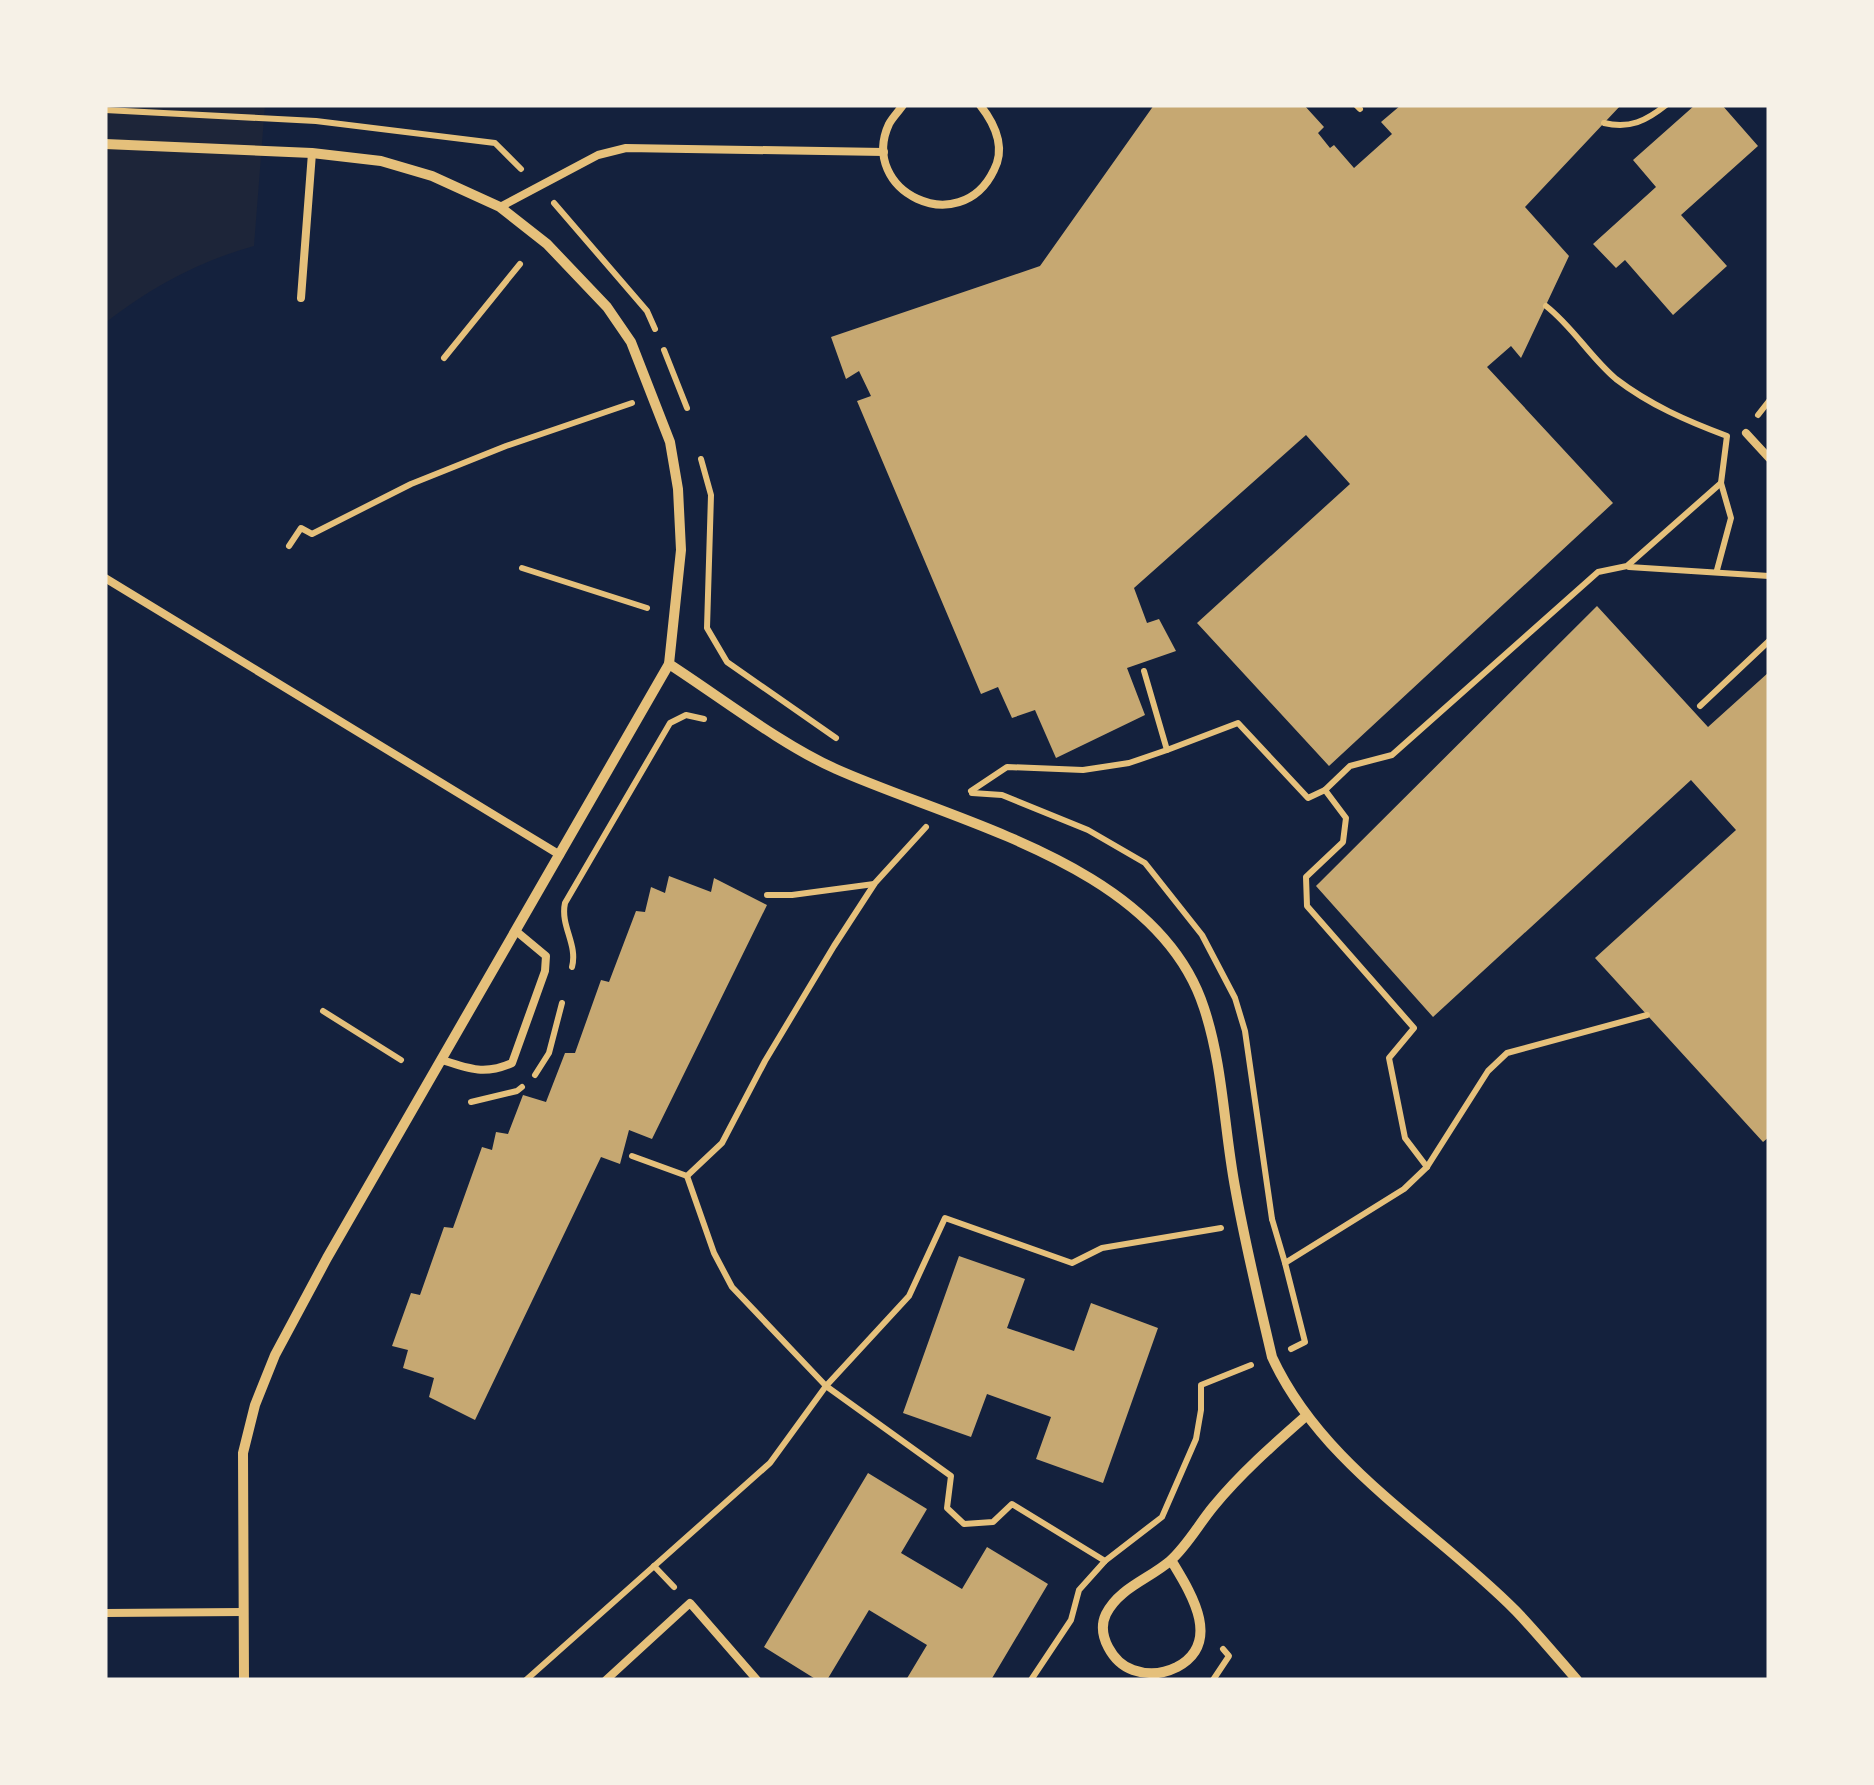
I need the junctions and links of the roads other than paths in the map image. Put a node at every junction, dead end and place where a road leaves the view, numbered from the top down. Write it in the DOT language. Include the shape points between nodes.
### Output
graph roads {
  1 [pos="903,105"];
  2 [pos="980,105"];
  3 [pos="105,144"];
  4 [pos="884,152"];
  5 [pos="312,153"];
  6 [pos="500,206"];
  7 [pos="301,298"];
  8 [pos="1746,434"];
  9 [pos="1769,458"];
  10 [pos="105,578"];
  11 [pos="669,664"];
  12 [pos="560,855"];
  13 [pos="516,931"];
  14 [pos="442,1060"];
  15 [pos="1306,1416"];
  16 [pos="1172,1560"];
  17 [pos="243,1612"];
  18 [pos="105,1613"];
  19 [pos="752,1678"];
  20 [pos="244,1680"];
  21 [pos="606,1680"];
  22 [pos="1577,1680"];
  1 -- 4 [label="lane" via="888,125"];
  2 -- 4 [label="lane" via="1000,145 998,164 972,198 927,204 904,192"];
  3 -- 5 [label="street"];
  4 -- 6 [label="lane" via="626,148"];
  5 -- 6 [label="street" via="432,176"];
  5 -- 7 [label="lane"];
  6 -- 11 [label="street" via="608,307 654,396 678,489 681,550"];
  8 -- 9 [label="lane"];
  10 -- 12 [label="lane"];
  11 -- 12 [label="street"];
  11 -- 15 [label="street" via="832,767 1086,876 1120,898 1184,964 1211,1037 1272,1357"];
  12 -- 13 [label="street"];
  13 -- 14 [label="street"];
  13 -- 14 [label="lane" via="546,956 512,1063 478,1072"];
  14 -- 17 [label="street" via="302,1302 255,1405 244,1453"];
  15 -- 16 [label="street" via="1246,1469"];
  15 -- 22 [label="street" via="1368,1483 1515,1610"];
  16 -- 16 [label="street" via="1120,1596 1104,1617 1105,1643 1130,1669 1155,1674 1180,1666 1196,1648 1198,1606"];
  17 -- 18 [label="lane"];
  17 -- 20 [label="street"];
  19 -- 21 [label="lane" via="690,1604"];
}
